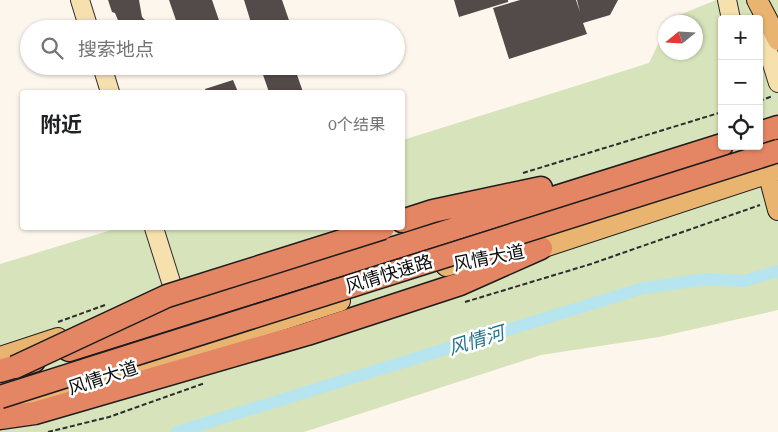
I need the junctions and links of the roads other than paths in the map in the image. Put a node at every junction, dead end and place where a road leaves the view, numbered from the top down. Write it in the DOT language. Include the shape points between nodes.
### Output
graph roads {
  1 [pos="80,0"];
  2 [pos="727,0"];
  3 [pos="753,0"];
  4 [pos="757,0"];
  5 [pos="730,15"];
  6 [pos="758,15"];
  7 [pos="86,20"];
  8 [pos="763,33"];
  9 [pos="778,40"];
  10 [pos="105,75"];
  11 [pos="778,83"];
  12 [pos="109,90"];
  13 [pos="778,116"];
  14 [pos="763,121"];
  15 [pos="778,128"];
  16 [pos="763,132"];
  17 [pos="718,135"];
  18 [pos="718,146"];
  19 [pos="763,147"];
  20 [pos="778,151"];
  21 [pos="773,171"];
  22 [pos="574,181"];
  23 [pos="778,210"];
  24 [pos="405,220"];
  25 [pos="155,230"];
  26 [pos="377,230"];
  27 [pos="541,248"];
  28 [pos="177,301"];
  29 [pos="5,365"];
  30 [pos="0,397"];
  31 [pos="0,412"];
  32 [pos="0,418"];
  1 -- 7 [label="street"];
  2 -- 5 [label="street"];
  3 -- 6 [label="street"];
  4 -- 9 [label="main road"];
  8 -- 11 [label="street"];
  10 -- 12 [label="street"];
  13 -- 14 [label="main road"];
  15 -- 16 [label="highway"];
  17 -- 22 [label="main road"];
  18 -- 29 [label="highway, 风情快速路, bridge"];
  19 -- 21 [label="main road"];
  20 -- 30 [label="highway, 风情快速路, bridge"];
  21 -- 23 [label="main road"];
  21 -- 27 [label="main road, 风情大道"];
  22 -- 24 [label="highway"];
  22 -- 28 [label="main road"];
  25 -- 28 [label="street"];
  26 -- 29 [label="highway, bridge" via="166,296"];
  27 -- 31 [label="main road, 风情大道" via="462,261"];
  27 -- 32 [label="highway" via="460,284 307,334 36,413"];
  28 -- 29 [label="main road"];
}
